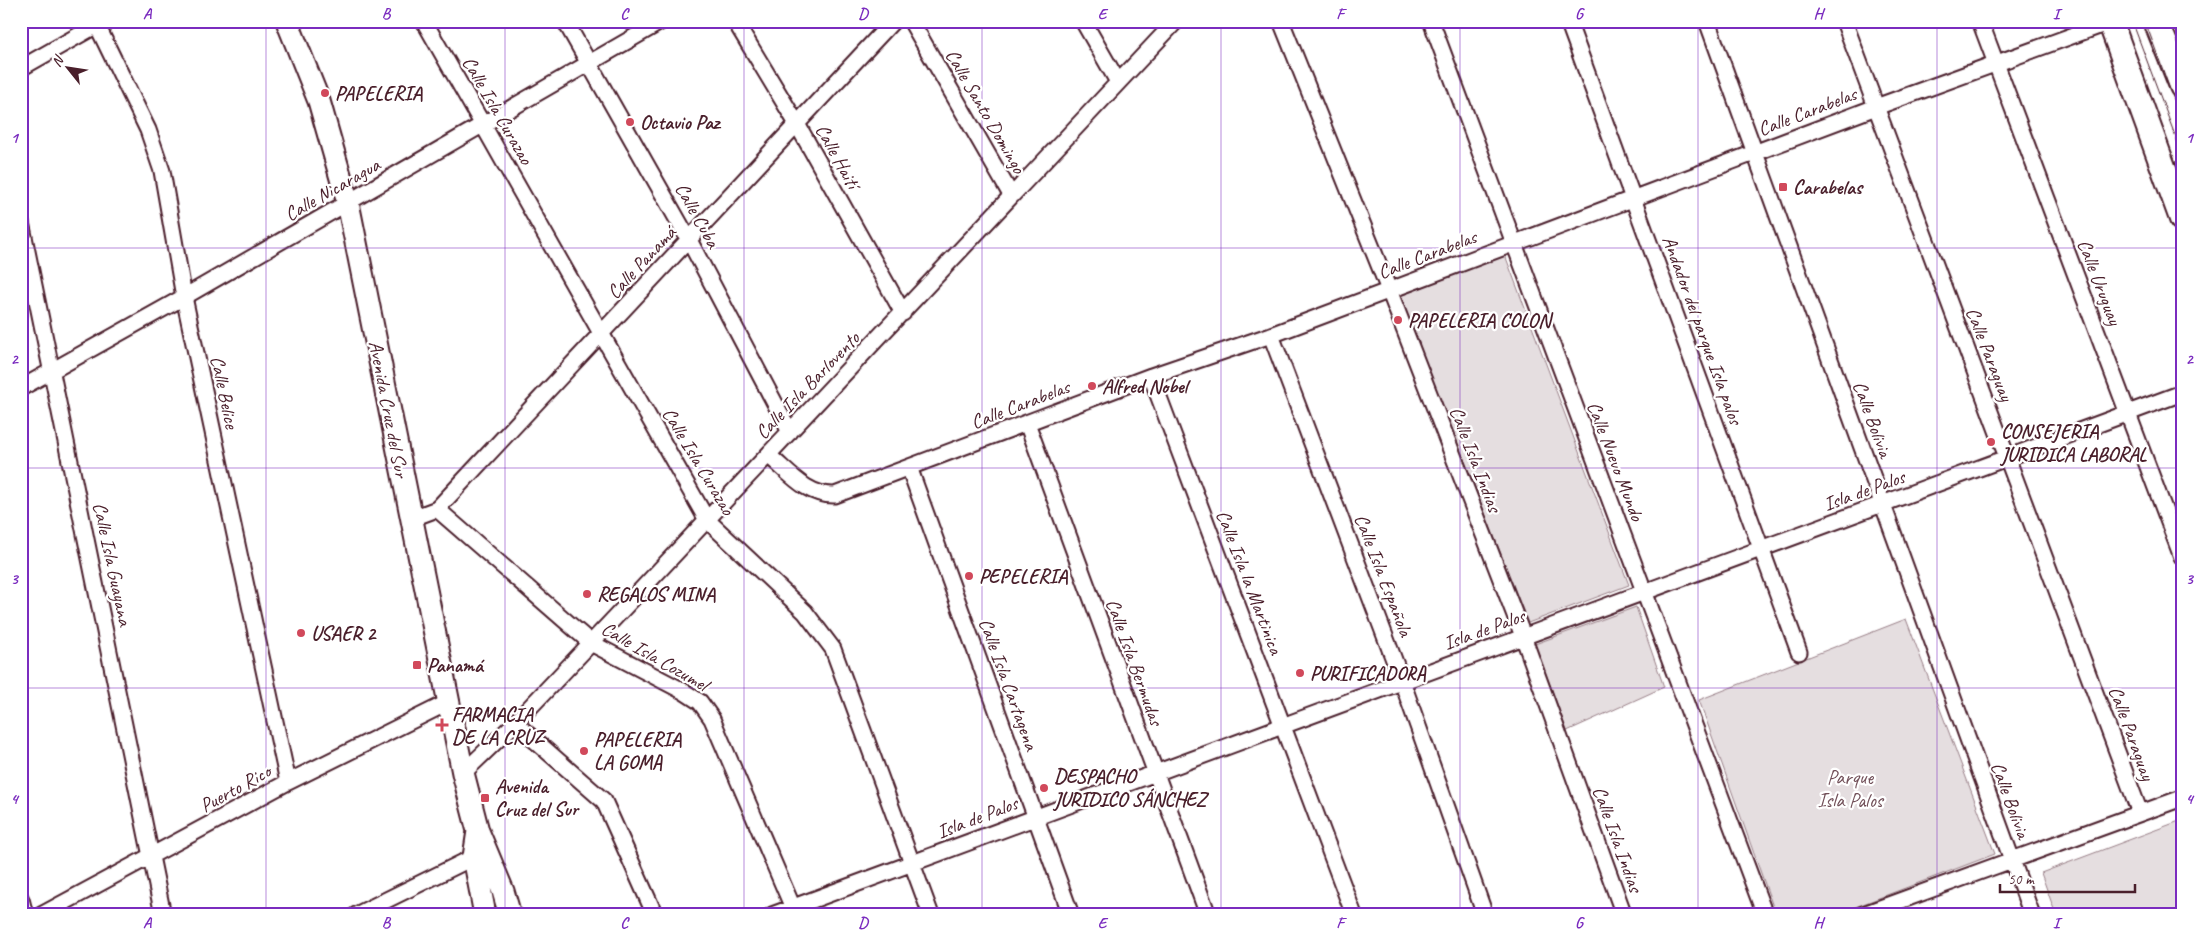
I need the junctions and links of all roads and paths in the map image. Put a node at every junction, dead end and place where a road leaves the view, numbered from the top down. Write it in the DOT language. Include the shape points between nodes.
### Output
graph roads {
  1 [pos="287,21"];
  2 [pos="424,21"];
  3 [pos="564,21"];
  4 [pos="662,21"];
  5 [pos="735,21"];
  6 [pos="893,21"];
  7 [pos="911,21"];
  8 [pos="1083,21"];
  9 [pos="1176,21"];
  10 [pos="1281,21"];
  11 [pos="1431,21"];
  12 [pos="1568,21"];
  13 [pos="1707,21"];
  14 [pos="1844,21"];
  15 [pos="1980,21"];
  16 [pos="2156,21"];
  17 [pos="2110,22"];
  18 [pos="99,23"];
  19 [pos="588,63"];
  20 [pos="1996,64"];
  21 [pos="21,68"];
  22 [pos="1118,82"];
  23 [pos="2182,86"];
  24 [pos="1876,107"];
  25 [pos="482,124"];
  26 [pos="797,124"];
  27 [pos="1755,152"];
  28 [pos="1011,195"];
  29 [pos="1634,198"];
  30 [pos="348,203"];
  31 [pos="2182,219"];
  32 [pos="21,222"];
  33 [pos="689,240"];
  34 [pos="1512,242"];
  35 [pos="1389,290"];
  36 [pos="184,297"];
  37 [pos="903,313"];
  38 [pos="602,334"];
  39 [pos="1271,335"];
  40 [pos="53,370"];
  41 [pos="1152,376"];
  42 [pos="21,388"];
  43 [pos="2182,393"];
  44 [pos="2129,413"];
  45 [pos="1027,423"];
  46 [pos="790,432"];
  47 [pos="768,455"];
  48 [pos="2008,458"];
  49 [pos="909,466"];
  50 [pos="1882,504"];
  51 [pos="437,509"];
  52 [pos="410,519"];
  53 [pos="707,520"];
  54 [pos="1761,549"];
  55 [pos="2182,558"];
  56 [pos="1644,592"];
  57 [pos="1523,636"];
  58 [pos="591,643"];
  59 [pos="1799,652"];
  60 [pos="1402,680"];
  61 [pos="449,702"];
  62 [pos="515,722"];
  63 [pos="1282,725"];
  64 [pos="1154,772"];
  65 [pos="463,773"];
  66 [pos="288,782"];
  67 [pos="2182,798"];
  68 [pos="2140,813"];
  69 [pos="1036,816"];
  70 [pos="481,854"];
  71 [pos="152,856"];
  72 [pos="2012,862"];
  73 [pos="912,863"];
  74 [pos="21,898"];
  75 [pos="1895,908"];
  76 [pos="794,911"];
  77 [pos="25,915"];
  78 [pos="42,915"];
  79 [pos="163,915"];
  80 [pos="356,915"];
  81 [pos="485,915"];
  82 [pos="510,915"];
  83 [pos="655,915"];
  84 [pos="772,915"];
  85 [pos="931,915"];
  86 [pos="1071,915"];
  87 [pos="1208,915"];
  88 [pos="1354,915"];
  89 [pos="1485,915"];
  90 [pos="1624,915"];
  91 [pos="1765,915"];
  92 [pos="1860,915"];
  93 [pos="2032,915"];
  1 -- 30 [label="main road, Avenida Cruz del Sur" via="319,101"];
  2 -- 25 [label="street, Calle Isla Curazao"];
  3 -- 19 [label="street, Calle Cuba"];
  4 -- 19 [label="street, Calle Nicaragua"];
  5 -- 26 [label="street, Calle Haití"];
  6 -- 26 [label="street, Calle Panamá"];
  7 -- 28 [label="street, Calle Santo Domingo"];
  8 -- 22 [label="street"];
  9 -- 22 [label="street, Calle Isla Barlovento"];
  10 -- 35 [label="street, Calle Isla Indias"];
  11 -- 34 [label="street, Calle Nuevo Mundo"];
  12 -- 29 [label="street, Andador del parque Isla palos"];
  13 -- 27 [label="street, Calle Bolivia"];
  14 -- 24 [label="street, Calle Paraguay"];
  15 -- 20 [label="street, Calle Uruguay"];
  16 -- 23 [label="main road"];
  17 -- 20 [label="street, Calle Carabelas"];
  17 -- 31 [label="main road"];
  18 -- 21 [label="street"];
  18 -- 36 [label="street, Calle Belice" via="157,153"];
  19 -- 25 [label="street, Calle Nicaragua"];
  19 -- 33 [label="street, Calle Cuba"];
  20 -- 24 [label="street, Calle Carabelas"];
  20 -- 44 [label="street, Calle Uruguay"];
  22 -- 28 [label="street, Calle Isla Barlovento"];
  24 -- 27 [label="street, Calle Carabelas"];
  24 -- 48 [label="street, Calle Paraguay"];
  25 -- 30 [label="street, Calle Nicaragua"];
  25 -- 38 [label="street, Calle Isla Curazao"];
  26 -- 33 [label="street, Calle Panamá"];
  26 -- 37 [label="street, Calle Haití"];
  27 -- 29 [label="street, Calle Carabelas"];
  27 -- 50 [label="street, Calle Bolivia"];
  28 -- 37 [label="street, Calle Isla Barlovento"];
  29 -- 34 [label="street, Calle Carabelas"];
  29 -- 54 [label="street, Andador del parque Isla palos"];
  30 -- 36 [label="street, Calle Nicaragua"];
  30 -- 52 [label="main road, Avenida Cruz del Sur"];
  32 -- 40 [label="street, Calle Isla Guayana"];
  33 -- 38 [label="street, Calle Panamá"];
  33 -- 46 [label="street, Calle Cuba"];
  34 -- 35 [label="street, Calle Carabelas"];
  34 -- 56 [label="street, Calle Nuevo Mundo"];
  35 -- 39 [label="street, Calle Carabelas"];
  35 -- 57 [label="street, Calle Isla Indias"];
  36 -- 40 [label="street, Calle Nicaragua"];
  36 -- 66 [label="street, Calle Belice"];
  37 -- 46 [label="street, Calle Isla Barlovento"];
  38 -- 51 [label="street, Calle Panamá"];
  38 -- 53 [label="street, Calle Isla Curazao"];
  39 -- 41 [label="street, Calle Carabelas"];
  39 -- 60 [label="street, Calle Isla Española"];
  40 -- 42 [label="street, Calle Nicaragua"];
  40 -- 71 [label="street, Calle Isla Guayana"];
  41 -- 45 [label="street, Calle Carabelas"];
  41 -- 63 [label="street, Calle Isla la Martinica"];
  43 -- 44 [label="street, Isla de Palos"];
  44 -- 48 [label="street, Isla de Palos"];
  44 -- 55 [label="street, Calle Uruguay"];
  45 -- 49 [label="street, Calle Carabelas"];
  45 -- 64 [label="street, Calle Isla Bermudas"];
  46 -- 47 [label="street, Calle Isla Barlovento"];
  47 -- 49 [label="street, Calle Carabelas" via="807,488 822,495 835,495"];
  47 -- 53 [label="street, Calle Isla Barlovento"];
  48 -- 50 [label="street, Isla de Palos"];
  48 -- 68 [label="street, Calle Paraguay"];
  49 -- 69 [label="street, Calle Isla Cartagena"];
  50 -- 54 [label="street, Isla de Palos"];
  50 -- 72 [label="street, Calle Bolivia"];
  51 -- 52 [label="street, Calle Panamá"];
  51 -- 58 [label="street, Calle Isla Cozumel"];
  52 -- 61 [label="main road, Avenida Cruz del Sur"];
  53 -- 58 [label="street, Calle Isla Barlovento"];
  53 -- 73 [label="street, Calle Isla Curazao" via="806,612 833,649"];
  54 -- 56 [label="street, Isla de Palos"];
  54 -- 59 [label="street, Andador del parque Isla palos"];
  56 -- 57 [label="street, Isla de Palos"];
  56 -- 91 [label="street, Calle Nuevo Mundo"];
  57 -- 60 [label="street, Isla de Palos"];
  57 -- 90 [label="street, Calle Isla Indias"];
  58 -- 62 [label="street, Calle Isla Barlovento"];
  58 -- 76 [label="street, Calle Isla Cozumel" via="700,702 712,719"];
  60 -- 63 [label="street, Isla de Palos"];
  60 -- 89 [label="street, Calle Isla Española"];
  61 -- 65 [label="main road, Avenida Cruz del Sur"];
  61 -- 66 [label="street, Puerto Rico"];
  62 -- 65 [label="street, Calle Isla Barlovento"];
  62 -- 83 [label="street" via="604,801"];
  63 -- 64 [label="street, Isla de Palos"];
  63 -- 88 [label="street, Calle Isla la Martinica"];
  64 -- 69 [label="street, Isla de Palos"];
  64 -- 87 [label="street, Calle Isla Bermudas"];
  65 -- 70 [label="main road, Avenida Cruz del Sur"];
  66 -- 71 [label="street, Puerto Rico"];
  67 -- 68 [label="street"];
  68 -- 72 [label="street"];
  69 -- 73 [label="street, Isla de Palos"];
  69 -- 86 [label="street, Calle Isla Cartagena"];
  70 -- 80 [label="street"];
  70 -- 81 [label="main road, Avenida Cruz del Sur"];
  70 -- 82 [label="main road, Avenida Cruz del Sur" via="503,891"];
  71 -- 78 [label="street, Puerto Rico"];
  71 -- 79 [label="street, Calle Isla Guayana"];
  72 -- 75 [label="street"];
  72 -- 93 [label="street, Calle Bolivia"];
  73 -- 76 [label="street, Isla de Palos"];
  73 -- 85 [label="street, Calle Isla Curazao"];
  74 -- 77 [label="street"];
  75 -- 92 [label="street"];
  76 -- 84 [label="street, Isla de Palos"];
}
